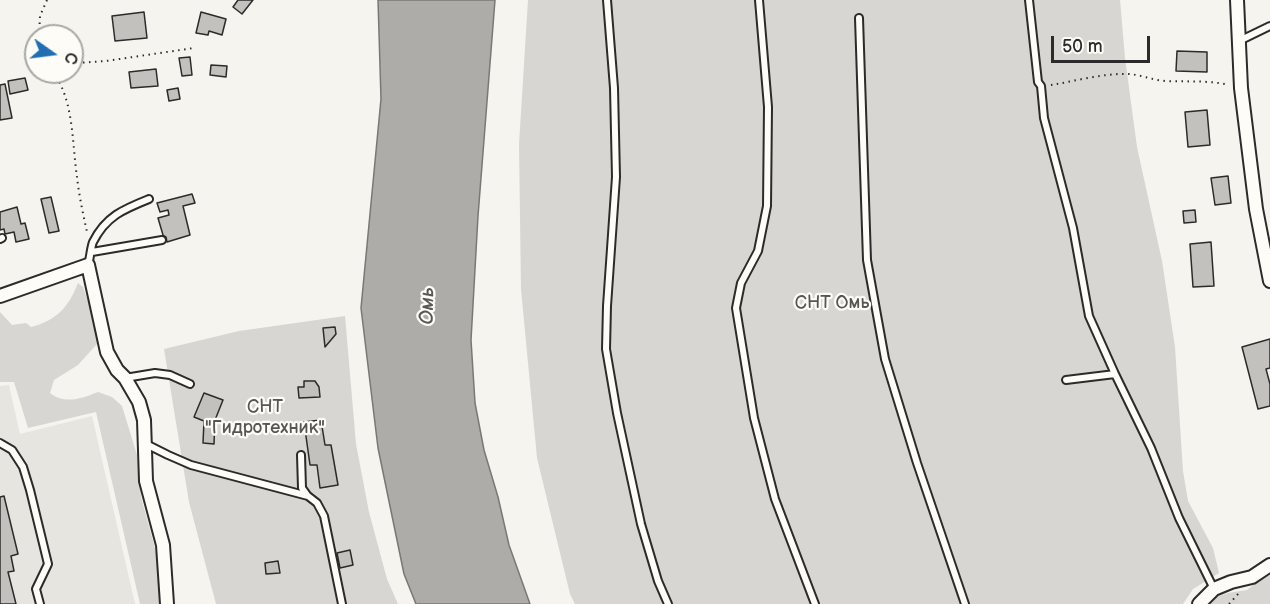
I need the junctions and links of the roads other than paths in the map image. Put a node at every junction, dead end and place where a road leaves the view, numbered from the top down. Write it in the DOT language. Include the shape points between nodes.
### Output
graph roads {
  1 [pos="608,0"];
  2 [pos="759,0"];
  3 [pos="1029,0"];
  4 [pos="1237,0"];
  5 [pos="859,18"];
  6 [pos="1270,26"];
  7 [pos="1239,41"];
  8 [pos="149,200"];
  9 [pos="162,240"];
  10 [pos="92,252"];
  11 [pos="88,265"];
  12 [pos="1269,275"];
  13 [pos="0,296"];
  14 [pos="1115,374"];
  15 [pos="125,378"];
  16 [pos="1066,380"];
  17 [pos="190,384"];
  18 [pos="0,443"];
  19 [pos="146,444"];
  20 [pos="300,455"];
  21 [pos="308,496"];
  22 [pos="1270,565"];
  23 [pos="1214,589"];
  24 [pos="40,604"];
  25 [pos="167,604"];
  26 [pos="342,604"];
  27 [pos="668,604"];
  28 [pos="814,604"];
  29 [pos="965,604"];
  30 [pos="1199,604"];
  1 -- 27 [label="lane" via="616,177 606,349 641,524 657,581"];
  2 -- 28 [label="lane" via="768,107 767,206 758,251 741,283 736,308 754,418 775,499"];
  3 -- 14 [label="lane" via="1044,118 1073,228 1089,316"];
  4 -- 7 [label="street"];
  5 -- 29 [label="lane" via="867,260 885,359"];
  6 -- 7 [label="lane"];
  7 -- 12 [label="street" via="1256,209"];
  8 -- 10 [label="lane" via="123,209 104,225 91,244"];
  9 -- 10 [label="lane"];
  10 -- 11 [label="lane"];
  11 -- 13 [label="street"];
  11 -- 15 [label="street" via="107,352"];
  14 -- 16 [label="lane"];
  14 -- 23 [label="lane"];
  15 -- 17 [label="lane" via="155,373"];
  15 -- 19 [label="street" via="139,402"];
  18 -- 24 [label="lane" via="12,450 23,467 30,490 48,564 36,589"];
  19 -- 21 [label="lane" via="191,465"];
  19 -- 25 [label="street" via="146,481 163,545"];
  20 -- 21 [label="lane" via="302,488"];
  21 -- 26 [label="lane" via="324,516"];
  22 -- 23 [label="street" via="1252,577"];
  23 -- 30 [label="street"];
}
